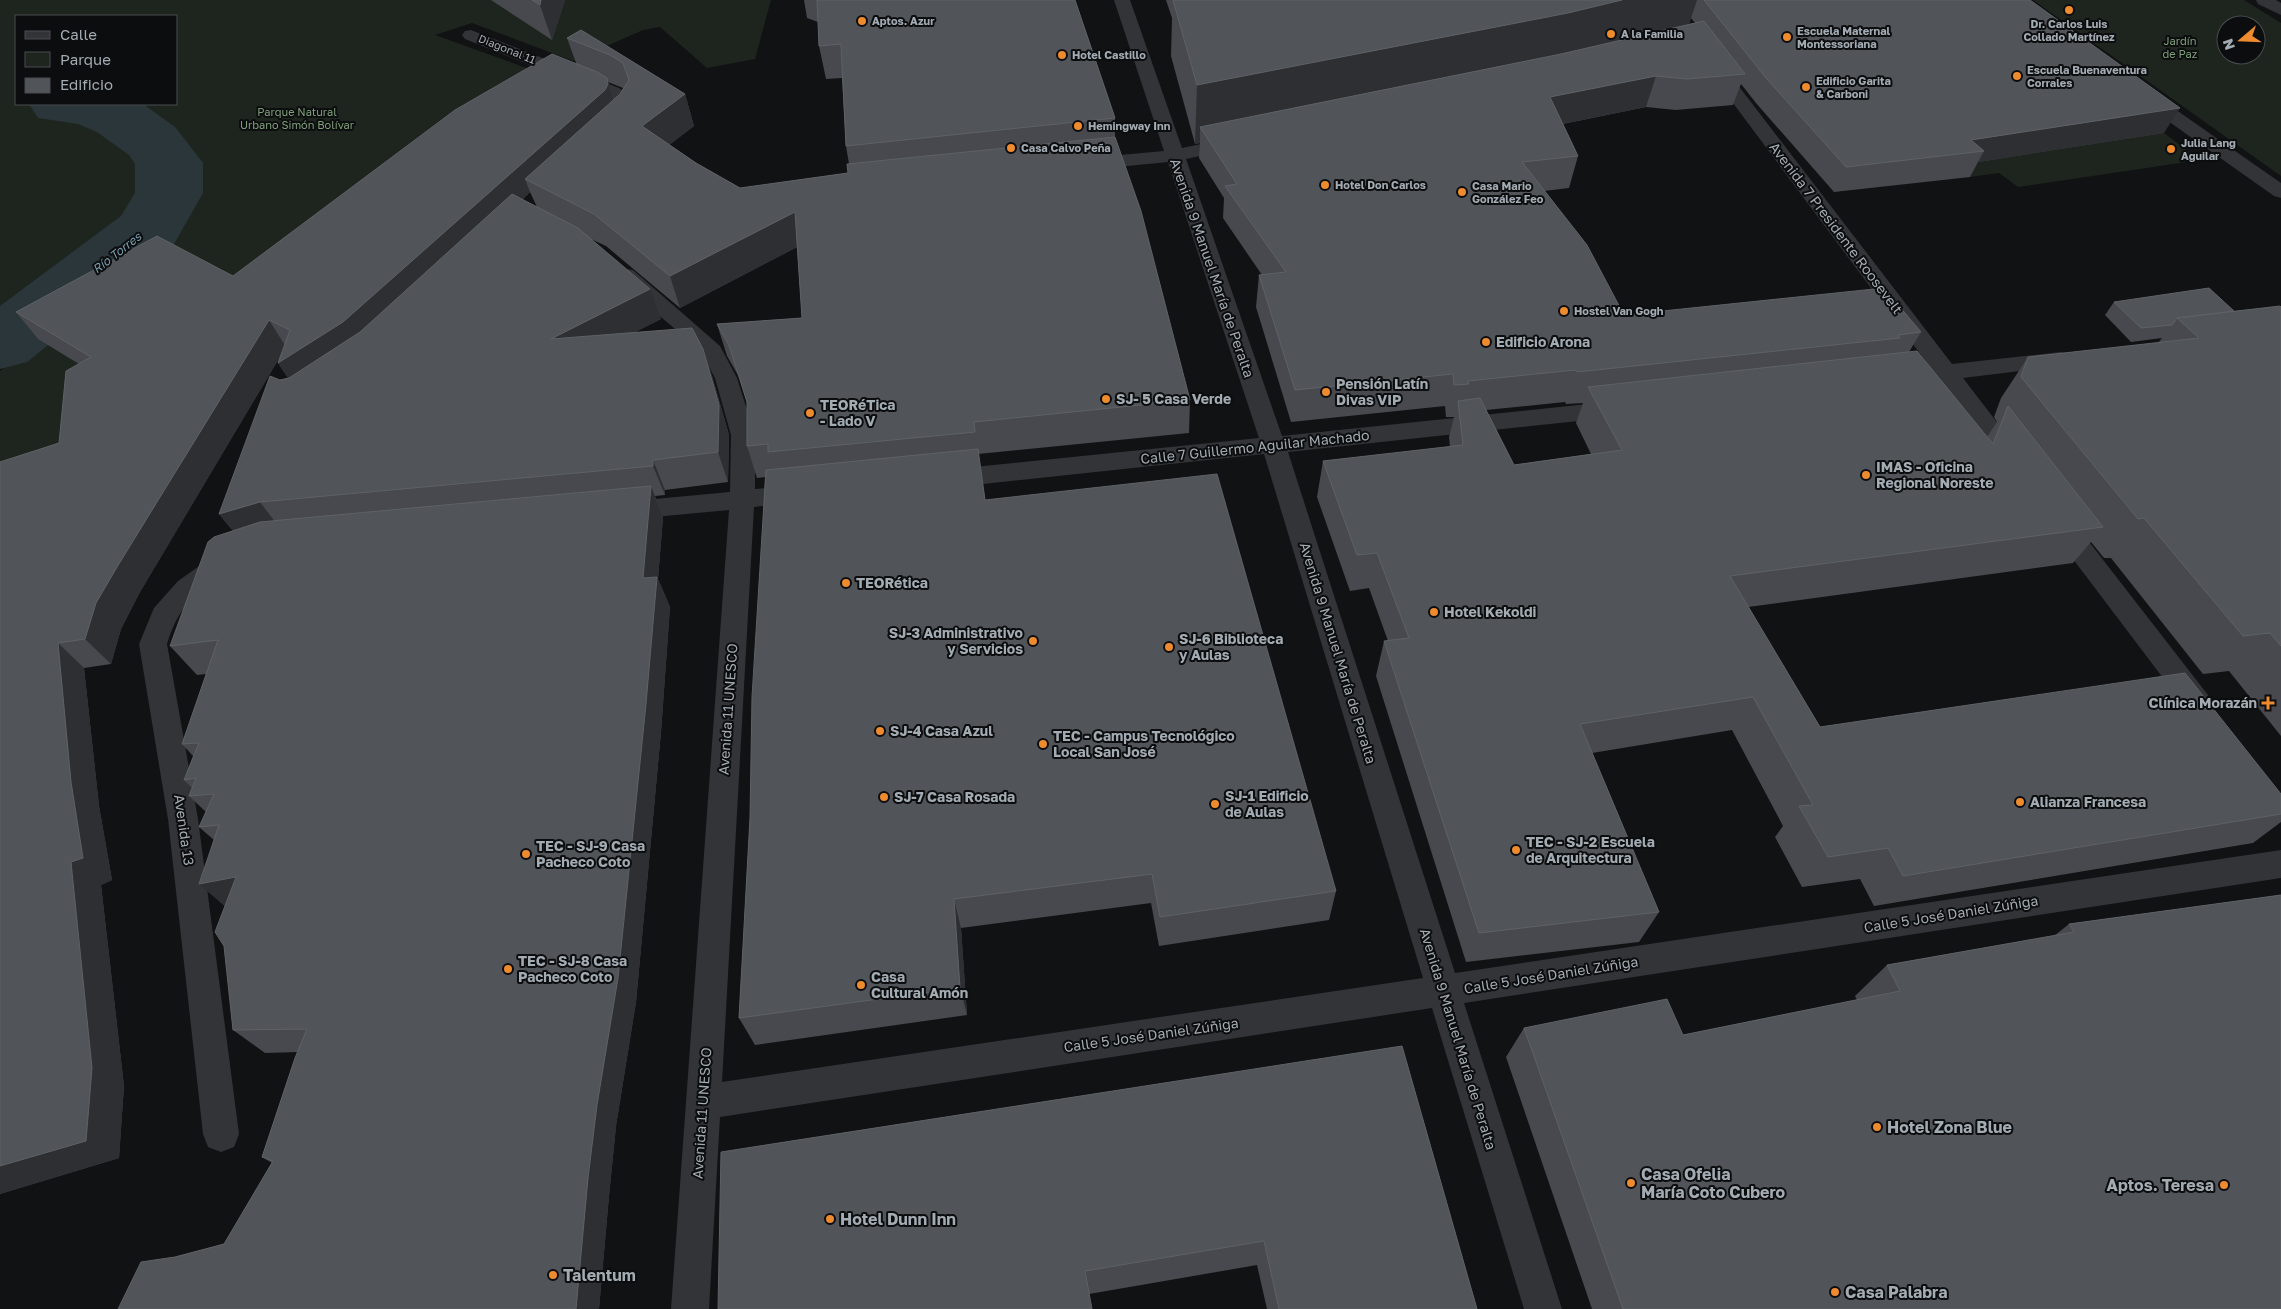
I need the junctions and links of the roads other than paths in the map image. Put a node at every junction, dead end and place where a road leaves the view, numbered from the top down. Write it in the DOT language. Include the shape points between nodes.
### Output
graph roads {
  1 [pos="1122,0"];
  2 [pos="2264,0"];
  3 [pos="2281,10"];
  4 [pos="471,35"];
  5 [pos="1703,51"];
  6 [pos="2129,85"];
  7 [pos="600,139"];
  8 [pos="1250,140"];
  9 [pos="1174,156"];
  10 [pos="1065,167"];
  11 [pos="2281,192"];
  12 [pos="612,264"];
  13 [pos="2080,357"];
  14 [pos="1945,373"];
  15 [pos="1876,380"];
  16 [pos="1639,406"];
  17 [pos="1274,446"];
  18 [pos="2028,481"];
  19 [pos="919,482"];
  20 [pos="821,492"];
  21 [pos="742,500"];
  22 [pos="2046,504"];
  23 [pos="595,513"];
  24 [pos="238,556"];
  25 [pos="2210,718"];
  26 [pos="2281,864"];
  27 [pos="1443,992"];
  28 [pos="702,1102"];
  29 [pos="221,1134"];
  30 [pos="690,1309"];
  31 [pos="1543,1309"];
  1 -- 9 [label="street, Avenida 9 Manuel María de Peralta"];
  2 -- 3 [label="street"];
  4 -- 7 [label="street, Diagonal 11" via="613,92 625,100 628,110 622,120"];
  5 -- 14 [label="street, Avenida 7 Presidente Roosevelt"];
  6 -- 11 [label="street"];
  8 -- 9 [label="street"];
  9 -- 10 [label="street"];
  9 -- 17 [label="street, Avenida 9 Manuel María de Peralta"];
  12 -- 21 [label="street, Avenida 11 UNESCO" via="709,346 726,378 743,435"];
  13 -- 14 [label="street"];
  14 -- 15 [label="street"];
  14 -- 18 [label="street, Avenida 7 Presidente Roosevelt"];
  16 -- 17 [label="street, Calle 7 Guillermo Aguilar Machado"];
  17 -- 19 [label="street, Calle 7 Guillermo Aguilar Machado"];
  17 -- 27 [label="street, Avenida 9 Manuel María de Peralta"];
  20 -- 21 [label="street"];
  21 -- 23 [label="street"];
  21 -- 28 [label="street, Avenida 11 UNESCO"];
  22 -- 25 [label="street"];
  24 -- 29 [label="street, Avenida 13" via="186,588 163,615 153,644 183,819"];
  26 -- 27 [label="street, Calle 5 José Daniel Zúñiga"];
  27 -- 28 [label="street, Calle 5 José Daniel Zúñiga"];
  27 -- 31 [label="street, Avenida 9 Manuel María de Peralta"];
  28 -- 30 [label="street, Avenida 11 UNESCO"];
}
